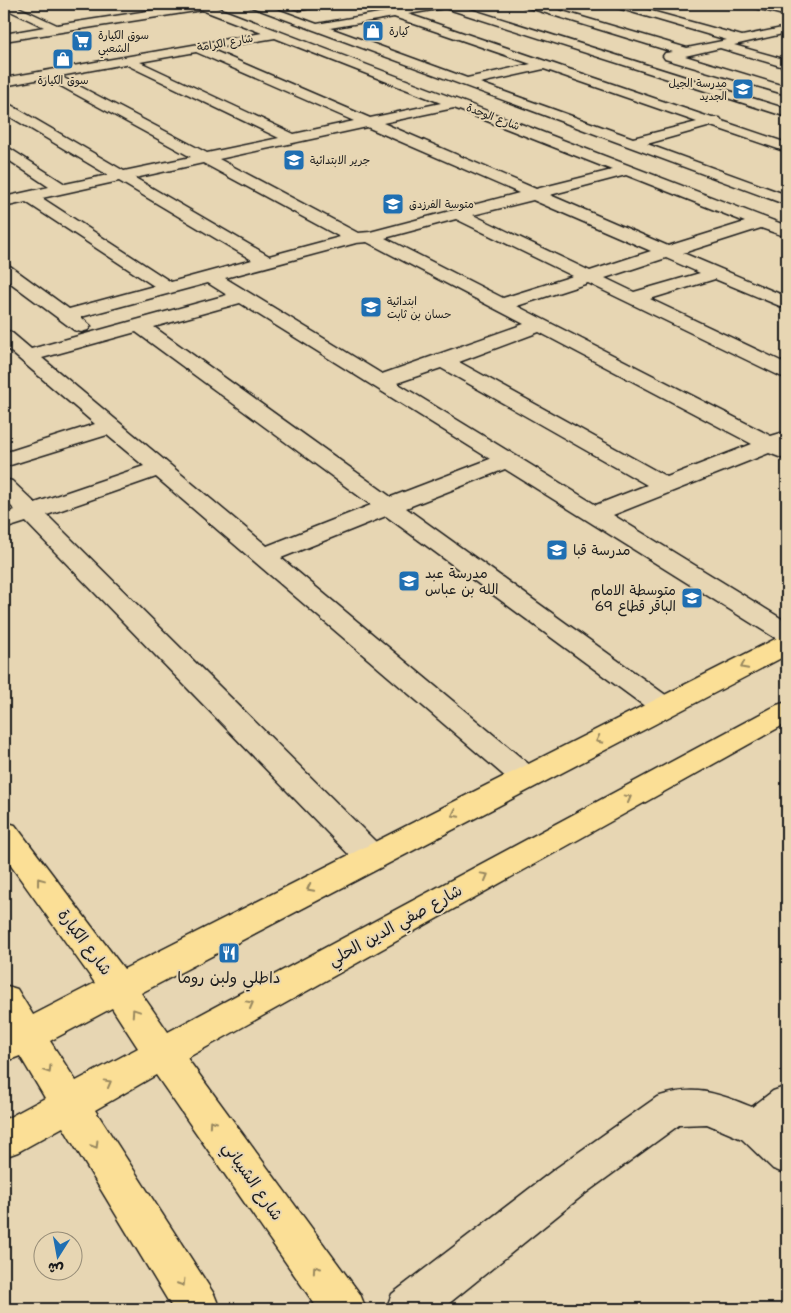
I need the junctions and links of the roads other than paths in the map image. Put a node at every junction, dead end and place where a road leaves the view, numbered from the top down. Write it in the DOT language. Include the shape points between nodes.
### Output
graph roads {
  1 [pos="4,4"];
  2 [pos="253,4"];
  3 [pos="445,4"];
  4 [pos="527,4"];
  5 [pos="614,4"];
  6 [pos="752,4"];
  7 [pos="201,5"];
  8 [pos="393,8"];
  9 [pos="104,11"];
  10 [pos="787,13"];
  11 [pos="121,18"];
  12 [pos="298,20"];
  13 [pos="744,26"];
  14 [pos="259,27"];
  15 [pos="317,27"];
  16 [pos="56,28"];
  17 [pos="787,30"];
  18 [pos="278,33"];
  19 [pos="771,33"];
  20 [pos="4,37"];
  21 [pos="787,38"];
  22 [pos="742,40"];
  23 [pos="720,45"];
  24 [pos="197,48"];
  25 [pos="687,52"];
  26 [pos="600,54"];
  27 [pos="671,56"];
  28 [pos="126,60"];
  29 [pos="634,64"];
  30 [pos="787,64"];
  31 [pos="545,65"];
  32 [pos="4,72"];
  33 [pos="47,74"];
  34 [pos="4,82"];
  35 [pos="466,82"];
  36 [pos="787,91"];
  37 [pos="457,103"];
  38 [pos="767,106"];
  39 [pos="4,107"];
  40 [pos="787,113"];
  41 [pos="711,122"];
  42 [pos="369,123"];
  43 [pos="604,133"];
  44 [pos="293,139"];
  45 [pos="558,143"];
  46 [pos="632,143"];
  47 [pos="787,148"];
  48 [pos="4,151"];
  49 [pos="205,158"];
  50 [pos="628,170"];
  51 [pos="122,177"];
  52 [pos="64,190"];
  53 [pos="535,194"];
  54 [pos="29,197"];
  55 [pos="787,200"];
  56 [pos="4,202"];
  57 [pos="458,214"];
  58 [pos="761,222"];
  59 [pos="787,232"];
  60 [pos="363,238"];
  61 [pos="668,252"];
  62 [pos="268,262"];
  63 [pos="4,270"];
  64 [pos="717,273"];
  65 [pos="211,276"];
  66 [pos="589,277"];
  67 [pos="169,288"];
  68 [pos="243,296"];
  69 [pos="633,298"];
  70 [pos="787,304"];
  71 [pos="501,305"];
  72 [pos="67,315"];
  73 [pos="540,325"];
  74 [pos="139,326"];
  75 [pos="4,336"];
  76 [pos="96,337"];
  77 [pos="27,356"];
  78 [pos="443,361"];
  79 [pos="787,372"];
  80 [pos="380,382"];
  81 [pos="109,427"];
  82 [pos="781,445"];
  83 [pos="4,460"];
  84 [pos="507,460"];
  85 [pos="160,468"];
  86 [pos="4,486"];
  87 [pos="665,486"];
  88 [pos="388,507"];
  89 [pos="30,512"];
  90 [pos="595,514"];
  91 [pos="4,522"];
  92 [pos="263,556"];
  93 [pos="787,633"];
  94 [pos="787,644"];
  95 [pos="664,706"];
  96 [pos="787,711"];
  97 [pos="526,778"];
  98 [pos="4,833"];
  99 [pos="371,857"];
  100 [pos="118,986"];
  101 [pos="4,999"];
  102 [pos="15,1041"];
  103 [pos="162,1053"];
  104 [pos="787,1103"];
  105 [pos="69,1104"];
  106 [pos="756,1127"];
  107 [pos="4,1140"];
  108 [pos="787,1156"];
  109 [pos="198,1309"];
  110 [pos="344,1309"];
  111 [pos="408,1309"];
  1 -- 16 [label="street"];
  2 -- 12 [label="street, شارع الوحدة"];
  3 -- 8 [label="street, شارع الكرامة"];
  3 -- 26 [label="street"];
  4 -- 25 [label="street"];
  5 -- 22 [label="street"];
  6 -- 10 [label="street"];
  7 -- 11 [label="street"];
  7 -- 14 [label="street, شارع الوحدة"];
  8 -- 12 [label="street, شارع الكرامة" via="370,6"];
  8 -- 15 [label="street, شارع الكرامة"];
  8 -- 31 [label="street"];
  9 -- 11 [label="street"];
  11 -- 16 [label="street"];
  12 -- 14 [label="street, شارع الكرامة"];
  12 -- 15 [label="street, شارع الوحدة"];
  13 -- 19 [label="street"];
  14 -- 18 [label="street, شارع الوحدة"];
  14 -- 32 [label="street, شارع الكرامة"];
  15 -- 18 [label="street, شارع الكرامة"];
  15 -- 35 [label="street, شارع الوحدة"];
  16 -- 20 [label="street"];
  17 -- 19 [label="street"];
  18 -- 24 [label="street, شارع الكرامة"];
  18 -- 37 [label="street, شارع الوحدة"];
  19 -- 21 [label="street"];
  19 -- 22 [label="street"];
  22 -- 23 [label="street"];
  23 -- 25 [label="street"];
  23 -- 30 [label="street"];
  24 -- 28 [label="street, شارع الكرامة"];
  24 -- 42 [label="street"];
  25 -- 27 [label="street"];
  26 -- 29 [label="street"];
  26 -- 31 [label="street"];
  27 -- 29 [label="street"];
  27 -- 36 [label="street"];
  28 -- 33 [label="street, شارع الكرامة"];
  28 -- 44 [label="street"];
  29 -- 38 [label="street"];
  31 -- 35 [label="street"];
  31 -- 41 [label="street"];
  33 -- 34 [label="street, شارع الكرامة"];
  33 -- 49 [label="street"];
  35 -- 43 [label="street, شارع الوحدة"];
  37 -- 42 [label="street"];
  37 -- 45 [label="street, شارع الوحدة"];
  38 -- 40 [label="street"];
  38 -- 41 [label="street"];
  39 -- 51 [label="street"];
  41 -- 46 [label="street"];
  41 -- 47 [label="street"];
  42 -- 44 [label="street"];
  42 -- 53 [label="street"];
  43 -- 45 [label="street"];
  43 -- 46 [label="street, شارع الوحدة"];
  44 -- 49 [label="street"];
  45 -- 50 [label="street, شارع الوحدة"];
  46 -- 55 [label="street, شارع الوحدة"];
  48 -- 52 [label="street"];
  49 -- 51 [label="street"];
  49 -- 60 [label="street"];
  50 -- 53 [label="street"];
  50 -- 58 [label="street, شارع الوحدة"];
  51 -- 52 [label="street"];
  51 -- 62 [label="street"];
  52 -- 54 [label="street"];
  53 -- 57 [label="street"];
  53 -- 61 [label="street"];
  54 -- 56 [label="street"];
  54 -- 67 [label="street"];
  57 -- 60 [label="street"];
  57 -- 66 [label="street"];
  58 -- 59 [label="street, شارع الوحدة"];
  58 -- 61 [label="street"];
  60 -- 62 [label="street"];
  60 -- 71 [label="street"];
  61 -- 64 [label="street"];
  61 -- 66 [label="street"];
  62 -- 65 [label="street"];
  63 -- 72 [label="street"];
  64 -- 69 [label="street"];
  64 -- 70 [label="street"];
  65 -- 67 [label="street"];
  65 -- 68 [label="street"];
  66 -- 69 [label="street"];
  66 -- 71 [label="street"];
  67 -- 72 [label="street"];
  68 -- 74 [label="street"];
  68 -- 80 [label="street"];
  69 -- 79 [label="street"];
  71 -- 73 [label="street"];
  72 -- 76 [label="street"];
  73 -- 78 [label="street"];
  73 -- 82 [label="street"];
  74 -- 76 [label="street"];
  74 -- 88 [label="street"];
  75 -- 77 [label="street"];
  76 -- 77 [label="street"];
  77 -- 81 [label="street"];
  78 -- 80 [label="street"];
  78 -- 87 [label="street"];
  80 -- 84 [label="street"];
  81 -- 83 [label="street"];
  81 -- 85 [label="street"];
  82 -- 87 [label="street"];
  84 -- 88 [label="street"];
  84 -- 90 [label="street"];
  85 -- 89 [label="street"];
  85 -- 92 [label="street"];
  86 -- 89 [label="street"];
  87 -- 90 [label="street"];
  88 -- 92 [label="street"];
  88 -- 95 [label="street"];
  89 -- 91 [label="street"];
  89 -- 99 [label="street"];
  90 -- 93 [label="street"];
  92 -- 97 [label="street"];
  94 -- 95 [label="main road, one-way"];
  95 -- 97 [label="main road, one-way"];
  103 -- 96 [label="main road, شارع صفي الدين الحلي, one-way"];
  97 -- 99 [label="main road, one-way"];
  100 -- 98 [label="main road, شارع الكيارة, one-way"];
  99 -- 100 [label="main road, one-way"];
  100 -- 102 [label="main road"];
  103 -- 100 [label="main road, شارع الكيارة, one-way"];
  101 -- 102 [label="main road"];
  102 -- 105 [label="main road, one-way"];
  105 -- 103 [label="main road, شارع صفي الدين الحلي, one-way"];
  110 -- 103 [label="main road, شارع الشيباني, one-way"];
  104 -- 106 [label="street"];
  105 -- 107 [label="main road, شارع صفي الدين الحلي"];
  105 -- 109 [label="main road, one-way"];
  106 -- 108 [label="street"];
  106 -- 111 [label="street" via="709,1107 671,1109 569,1182"];
}
